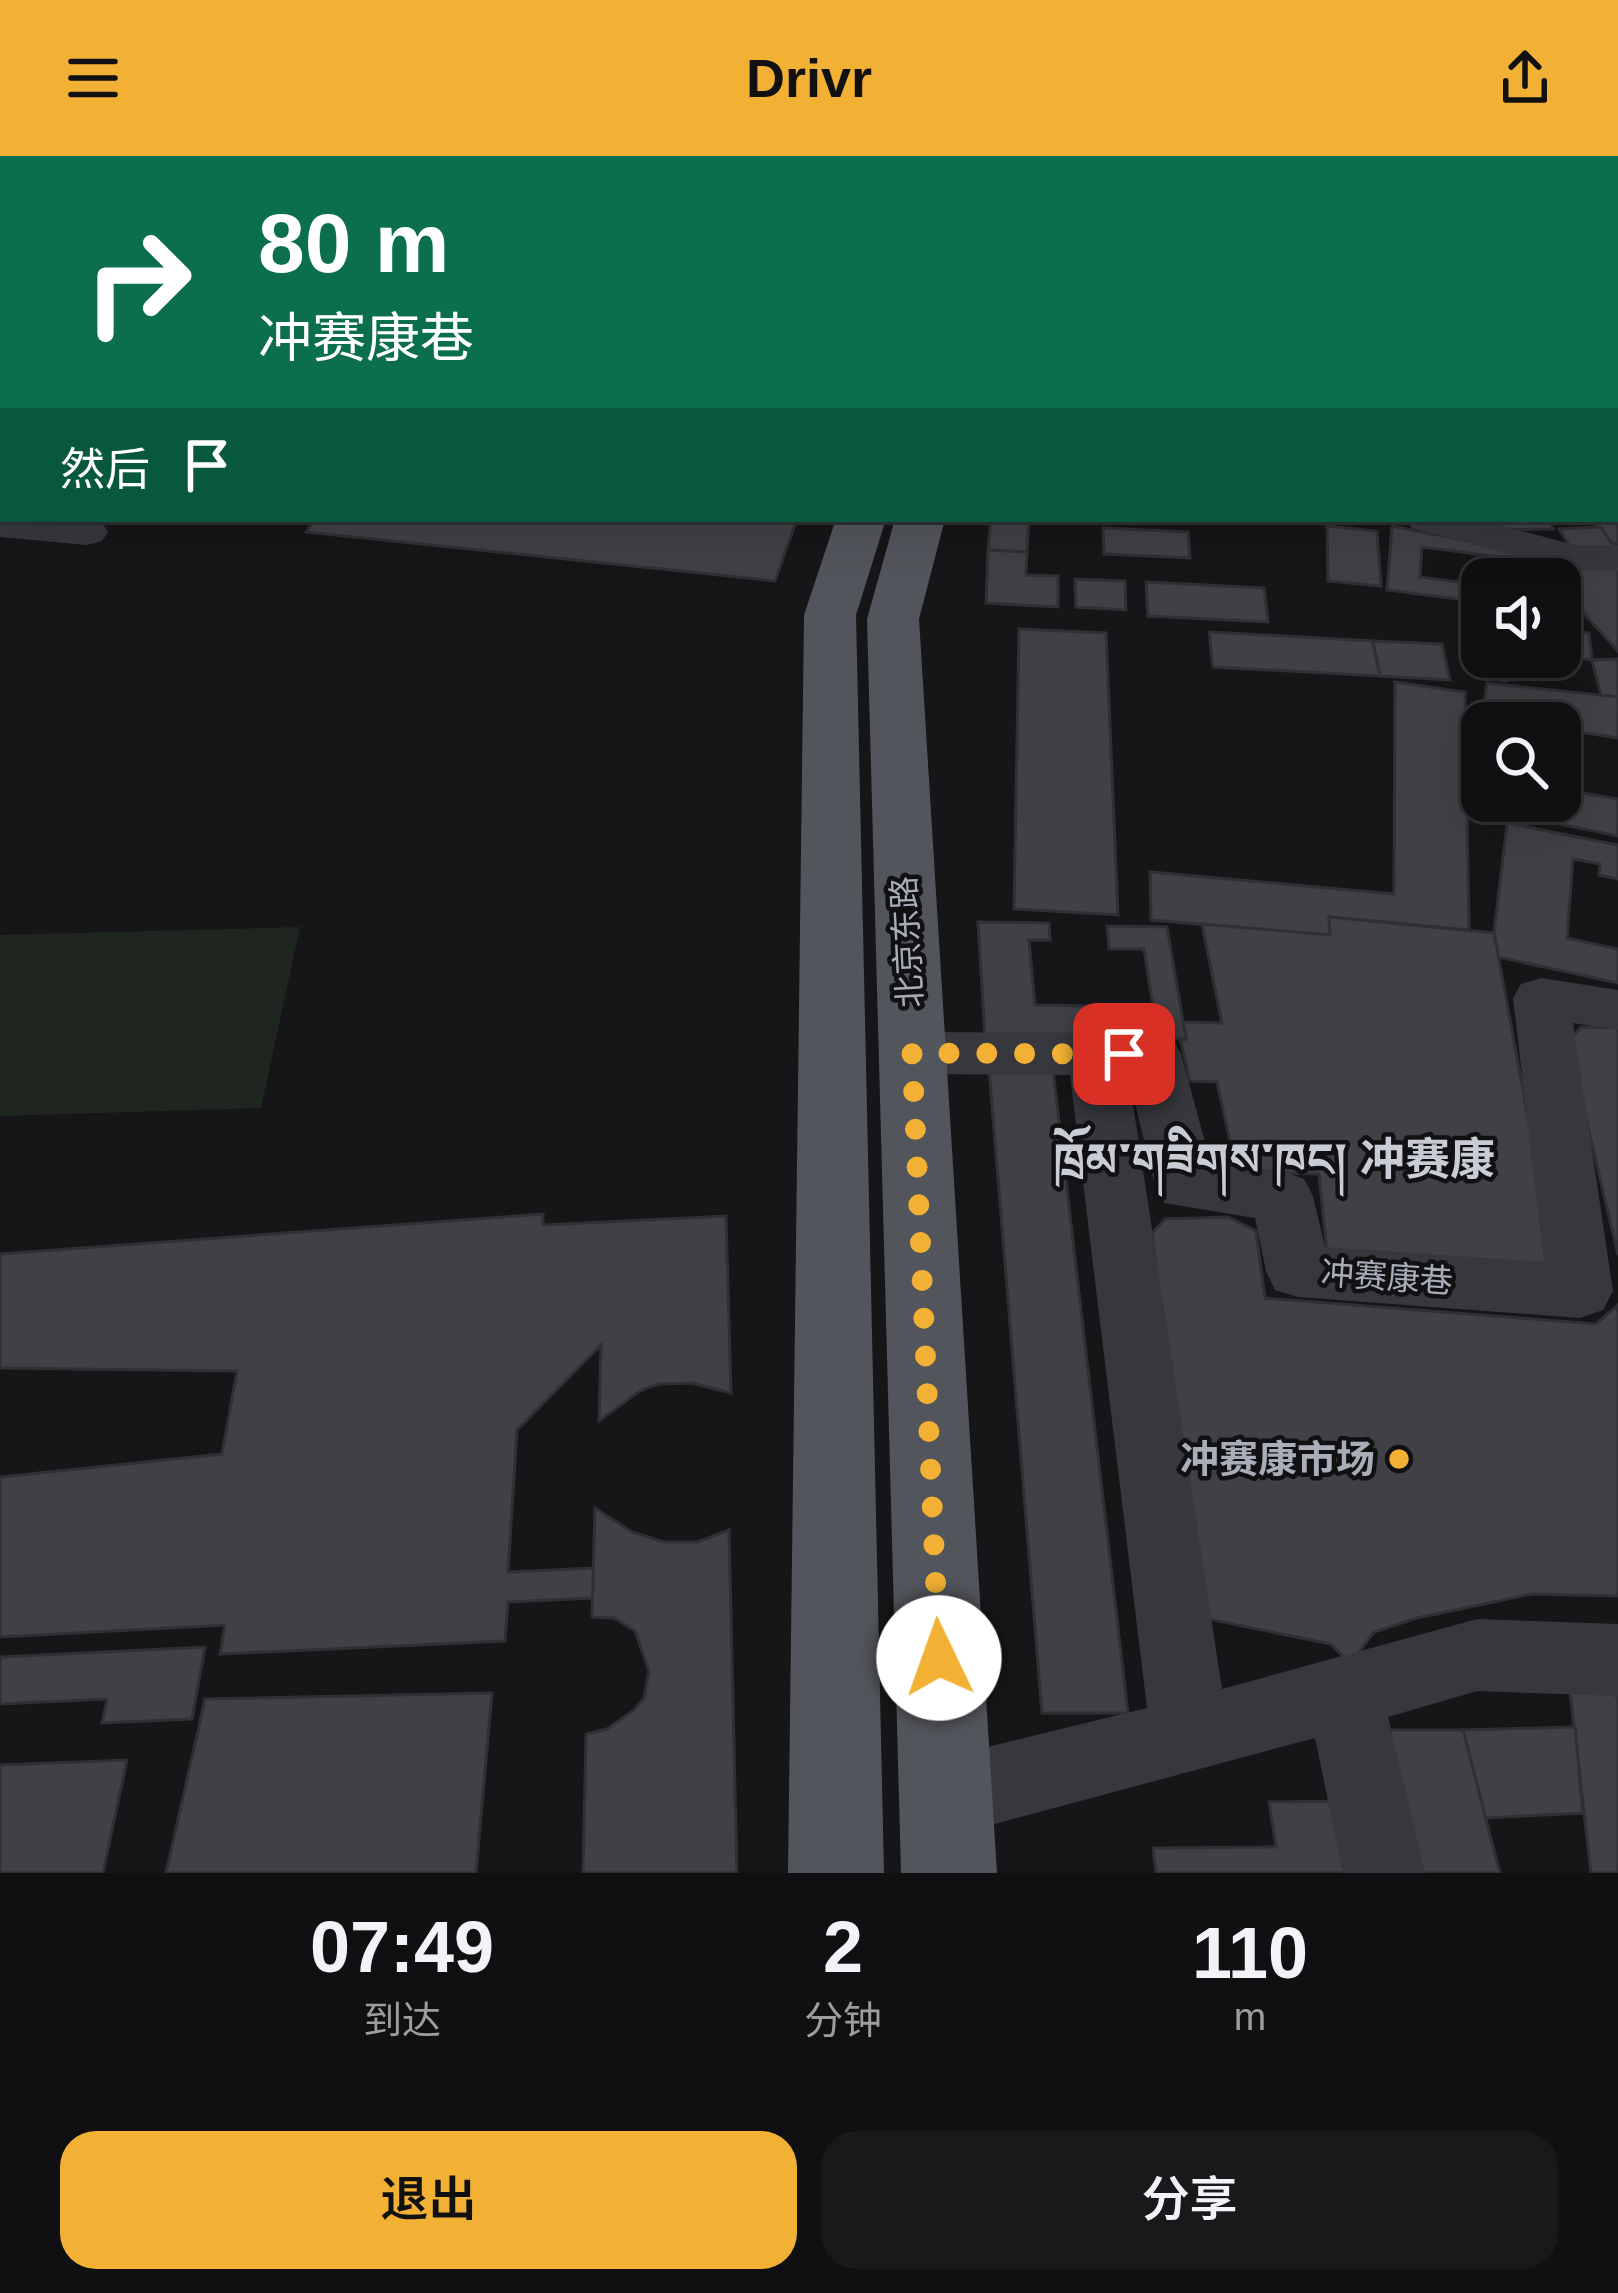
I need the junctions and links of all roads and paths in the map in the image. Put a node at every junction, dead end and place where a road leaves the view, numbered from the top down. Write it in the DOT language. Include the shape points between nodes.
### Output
graph roads {
  1 [pos="860,522"];
  2 [pos="919,522"];
  3 [pos="1438,522"];
  4 [pos="0,524"];
  5 [pos="87,532"];
  6 [pos="1618,558"];
  7 [pos="1618,1010"];
  8 [pos="912,1053"];
  9 [pos="1096,1054"];
  10 [pos="1618,1660"];
  11 [pos="1344,1692"];
  12 [pos="1190,1736"];
  13 [pos="946,1797"];
  14 [pos="836,1873"];
  15 [pos="949,1873"];
  16 [pos="1384,1873"];
  1 -- 14 [label="main road" via="830,615"];
  2 -- 8 [label="main road, 北京东路" via="893,619"];
  3 -- 6 [label="street" via="1574,558"];
  4 -- 5 [label="street"];
  7 -- 9 [label="street, 冲赛康巷" via="1541,998 1580,1291 1298,1271 1282,1196 1186,1186 1152,1054"];
  8 -- 9 [label="street, 冲赛康巷"];
  8 -- 13 [label="main road, 北京东路"];
  9 -- 12 [label="street"];
  10 -- 11 [label="street" via="1477,1654"];
  11 -- 12 [label="street"];
  11 -- 16 [label="street"];
  12 -- 13 [label="street"];
  13 -- 15 [label="main road, 北京东路"];
}
